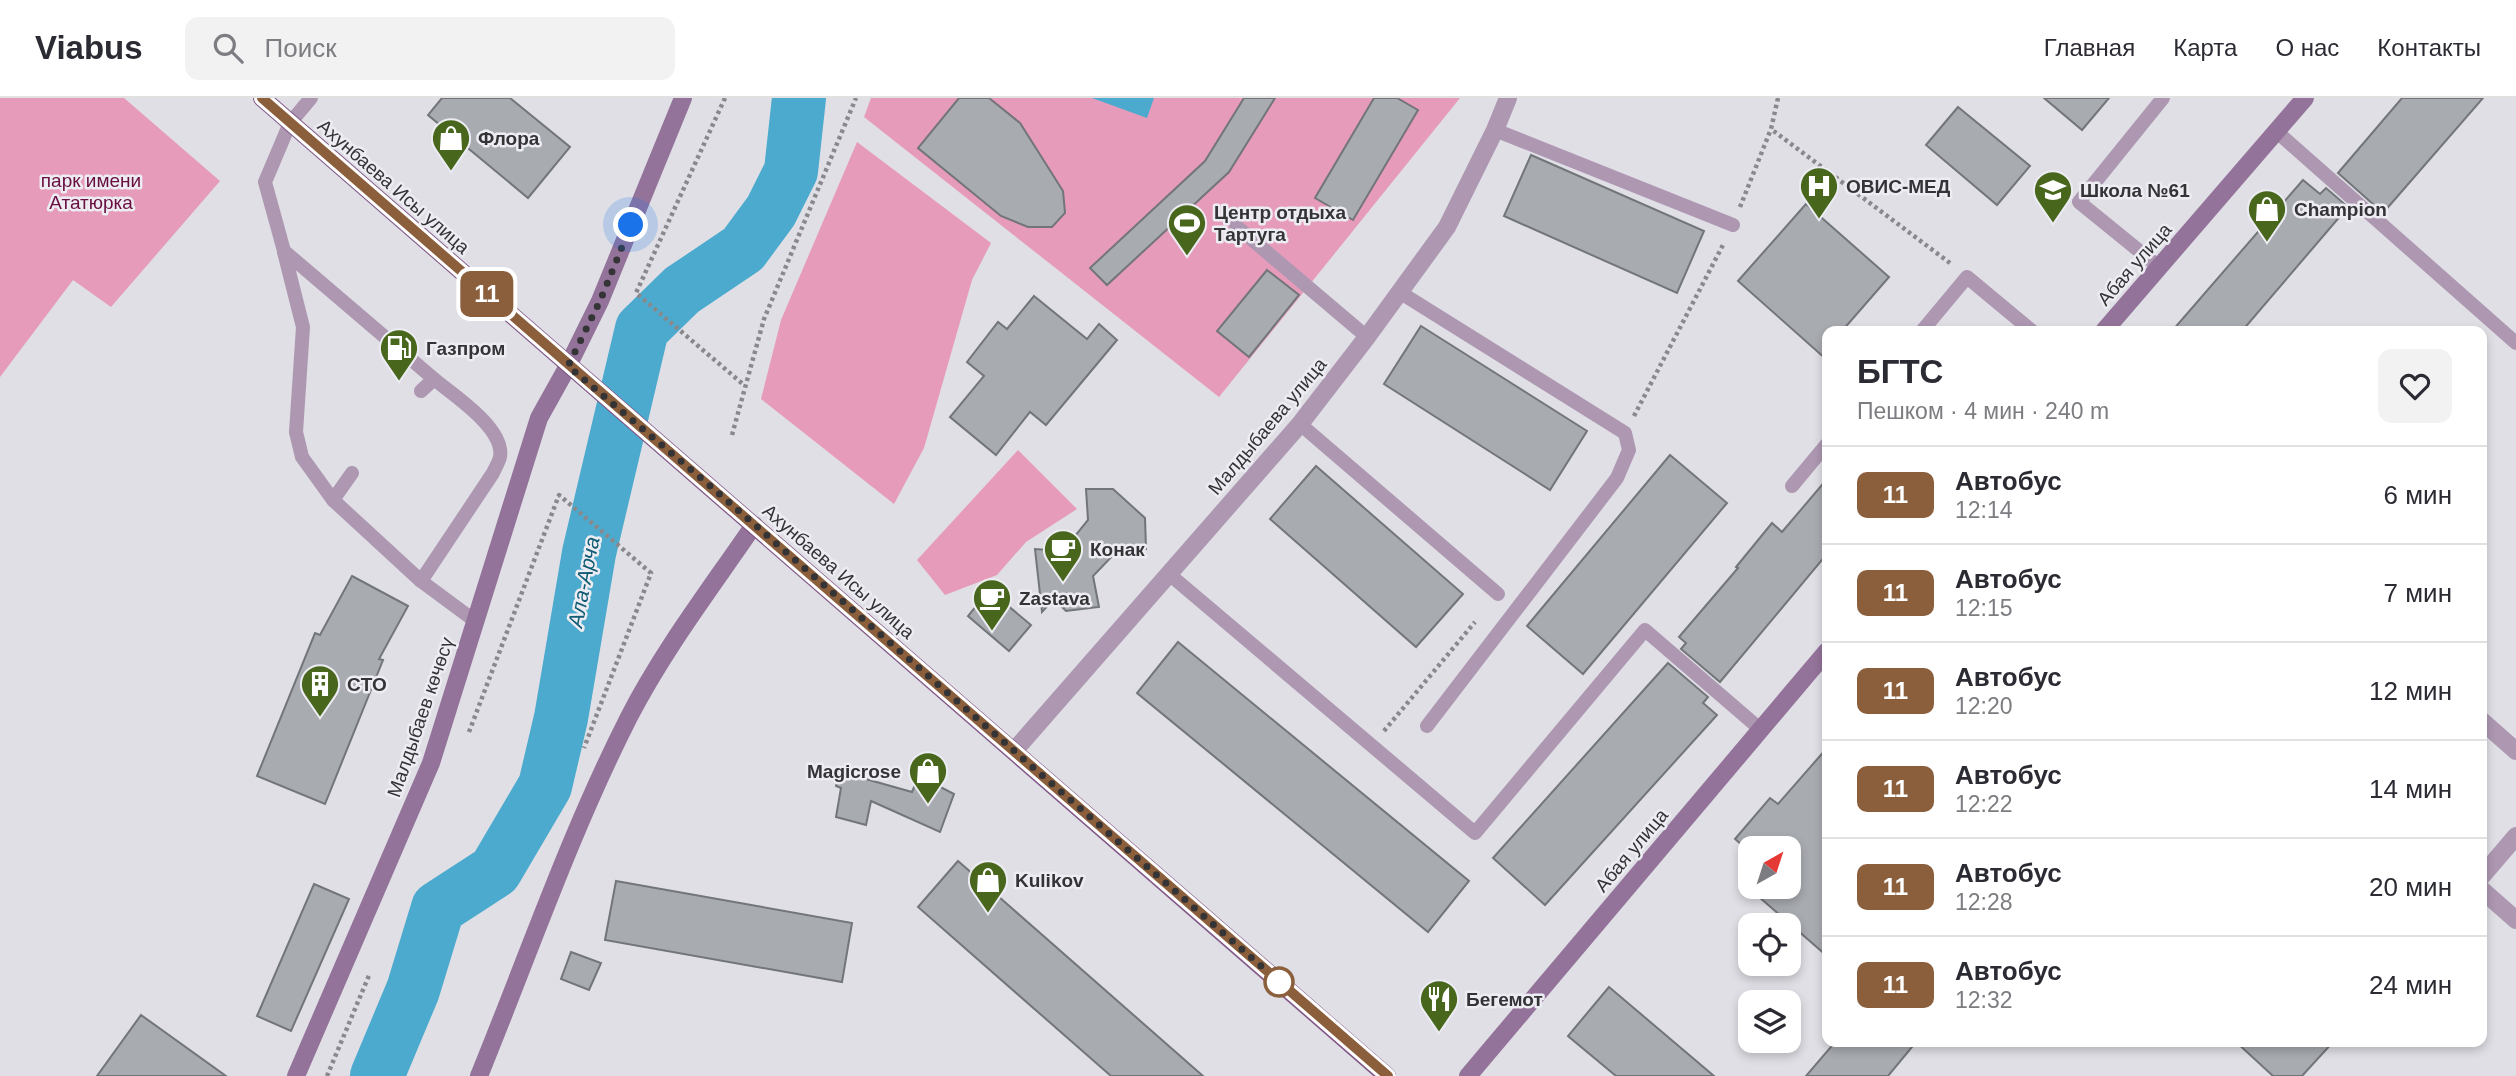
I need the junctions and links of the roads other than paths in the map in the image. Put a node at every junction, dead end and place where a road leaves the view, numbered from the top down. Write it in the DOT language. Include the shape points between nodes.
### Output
graph roads {
  1 [pos="262,98"];
  2 [pos="311,98"];
  3 [pos="683,98"];
  4 [pos="1508,98"];
  5 [pos="2164,98"];
  6 [pos="2305,98"];
  7 [pos="290,123"];
  8 [pos="1495,130"];
  9 [pos="2276,131"];
  10 [pos="1733,225"];
  11 [pos="1236,226"];
  12 [pos="284,251"];
  13 [pos="2159,267"];
  14 [pos="1401,293"];
  15 [pos="1926,326"];
  16 [pos="2026,326"];
  17 [pos="2108,326"];
  18 [pos="1367,337"];
  19 [pos="2516,343"];
  20 [pos="568,366"];
  21 [pos="433,379"];
  22 [pos="421,391"];
  23 [pos="1300,424"];
  24 [pos="1822,450"];
  25 [pos="352,473"];
  26 [pos="1792,486"];
  27 [pos="333,500"];
  28 [pos="754,525"];
  29 [pos="1168,574"];
  30 [pos="421,581"];
  31 [pos="1498,594"];
  32 [pos="475,621"];
  33 [pos="1822,657"];
  34 [pos="2487,725"];
  35 [pos="1427,726"];
  36 [pos="1760,729"];
  37 [pos="1014,751"];
  38 [pos="2516,751"];
  39 [pos="2516,836"];
  40 [pos="2487,870"];
  41 [pos="2487,894"];
  42 [pos="2516,920"];
  43 [pos="296,1076"];
  44 [pos="479,1076"];
  45 [pos="1388,1076"];
  46 [pos="1468,1076"];
  1 -- 7 [label="main road, Ахунбаева Исы улица"];
  2 -- 7 [label="lane"];
  3 -- 20 [label="street" via="600,301"];
  4 -- 8 [label="street, Малдыбаева улица"];
  5 -- 13 [label="lane" via="2079,202"];
  6 -- 9 [label="street, Абая улица"];
  7 -- 12 [label="lane" via="265,182"];
  7 -- 20 [label="main road, Ахунбаева Исы улица"];
  8 -- 10 [label="lane"];
  8 -- 14 [label="street, Малдыбаева улица" via="1447,227"];
  9 -- 13 [label="street, Абая улица"];
  9 -- 19 [label="lane"];
  11 -- 18 [label="lane"];
  12 -- 21 [label="lane"];
  12 -- 27 [label="lane" via="303,327 296,432 302,457"];
  13 -- 17 [label="street, Абая улица"];
  14 -- 18 [label="street, Малдыбаева улица"];
  14 -- 35 [label="lane" via="1625,433 1629,450 1617,478"];
  15 -- 16 [label="lane" via="1967,276"];
  18 -- 23 [label="street, Малдыбаева улица"];
  20 -- 28 [label="main road, Ахунбаева Исы улица"];
  20 -- 32 [label="street, Малдыбаев көчөсү" via="539,418"];
  21 -- 22 [label="lane"];
  21 -- 30 [label="lane" via="488,424 500,456"];
  23 -- 29 [label="street, Малдыбаева улица"];
  23 -- 31 [label="lane"];
  24 -- 26 [label="lane"];
  25 -- 27 [label="lane"];
  27 -- 30 [label="lane"];
  28 -- 37 [label="main road, Ахунбаева Исы улица"];
  28 -- 44 [label="street" via="630,716 587,804"];
  29 -- 36 [label="lane" via="1475,833 1645,630"];
  29 -- 37 [label="street, Малдыбаева улица"];
  30 -- 32 [label="lane"];
  32 -- 43 [label="street, Малдыбаев көчөсү" via="431,763"];
  33 -- 36 [label="street, Абая улица"];
  34 -- 38 [label="street"];
  36 -- 46 [label="street, Абая улица"];
  37 -- 45 [label="main road, Ахунбаева Исы улица"];
  39 -- 40 [label="street"];
  41 -- 42 [label="street"];
}
